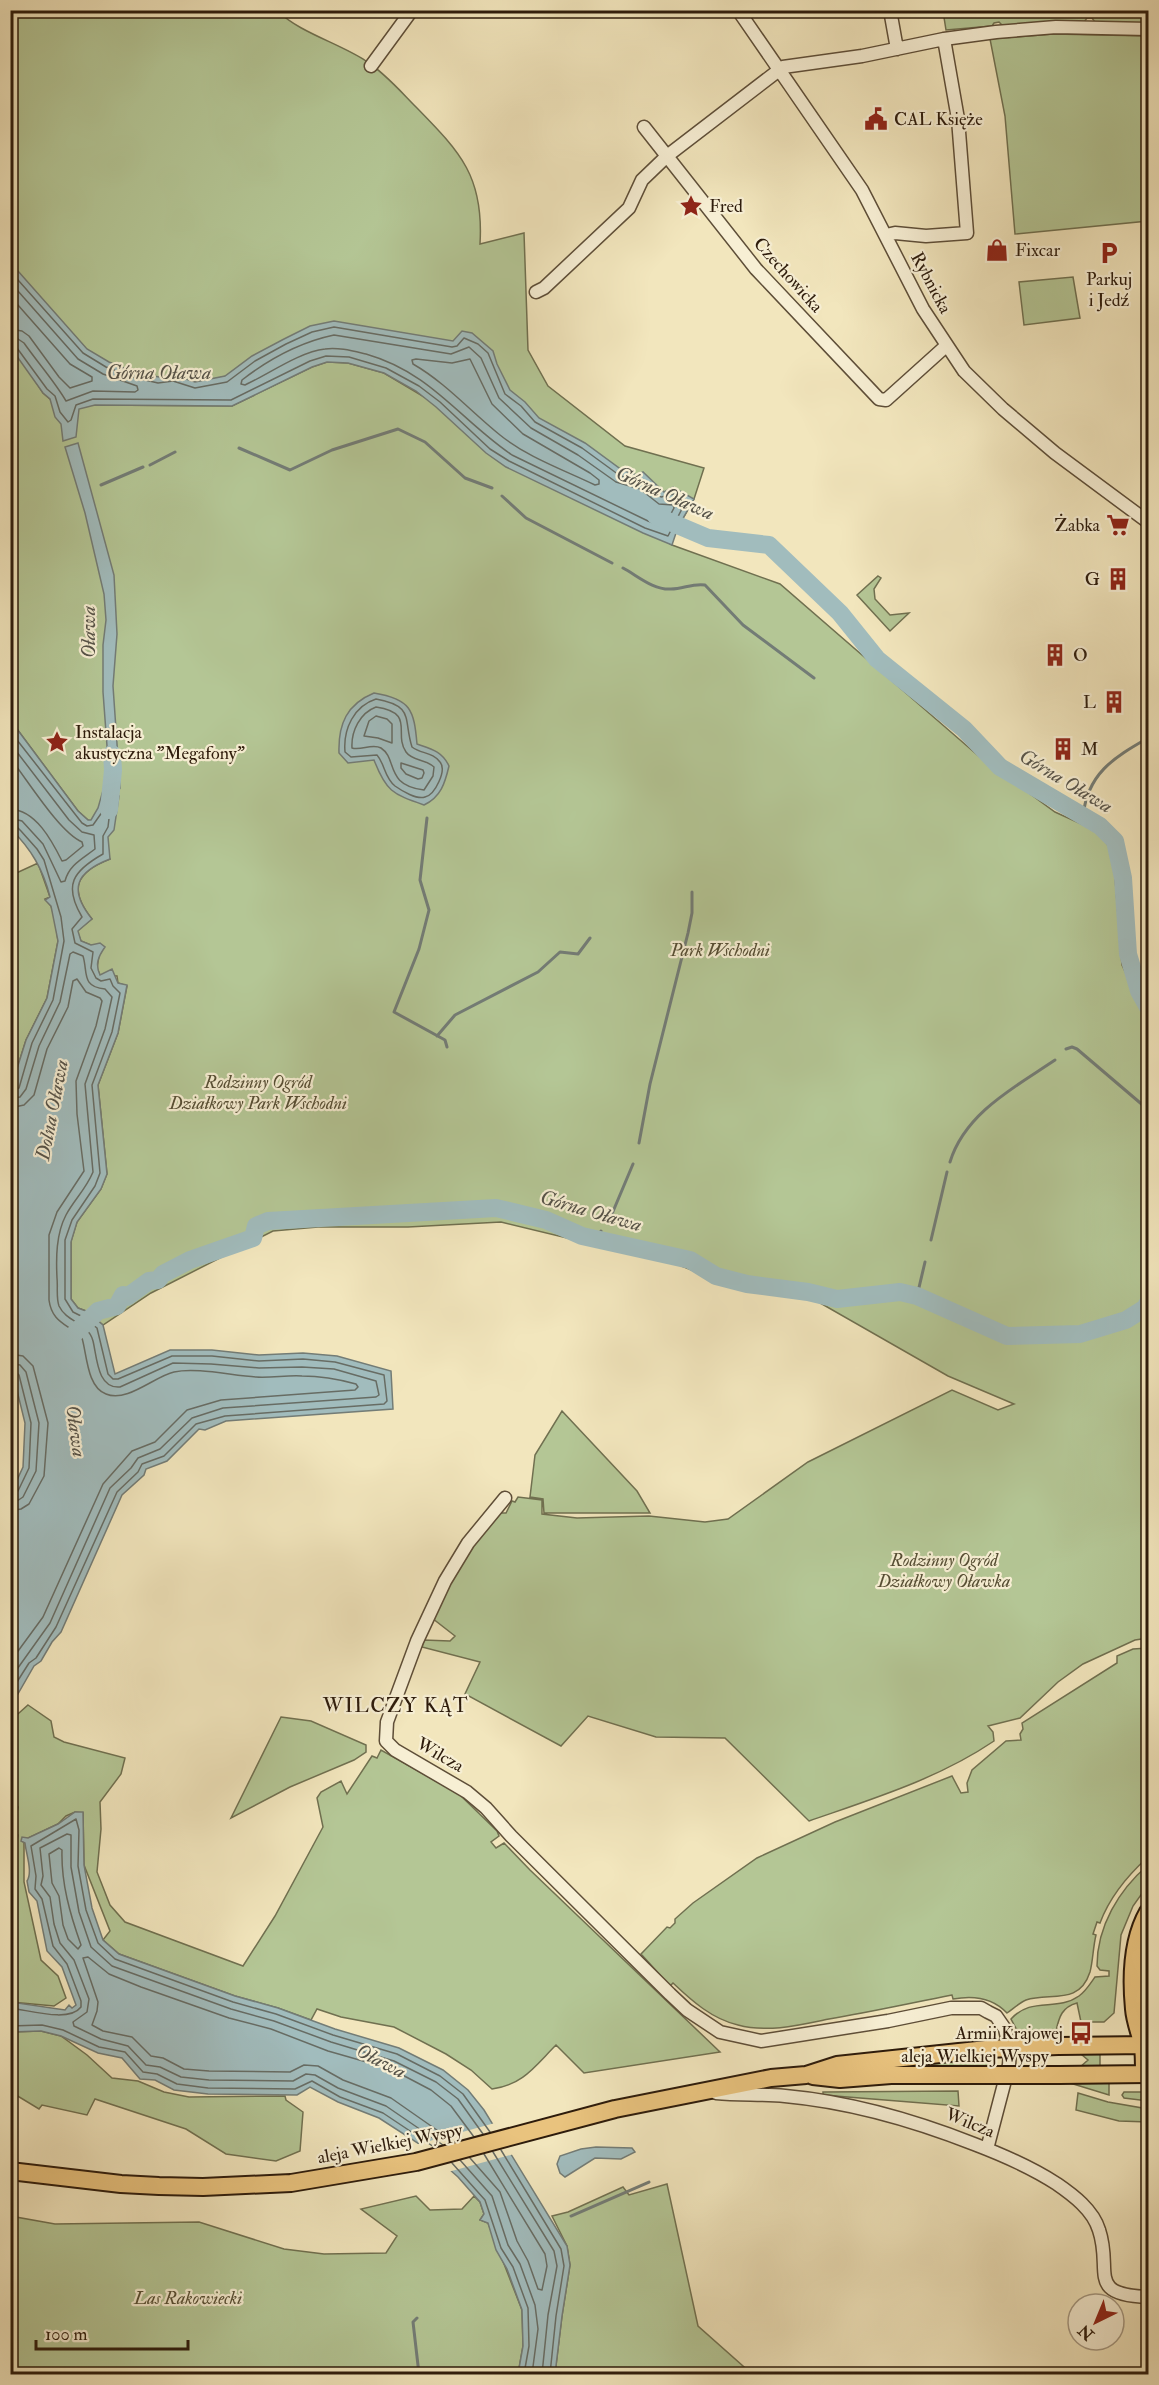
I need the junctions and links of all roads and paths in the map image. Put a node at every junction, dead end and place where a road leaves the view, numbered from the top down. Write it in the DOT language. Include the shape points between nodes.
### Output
graph roads {
  1 [pos="412,10"];
  2 [pos="738,10"];
  3 [pos="890,10"];
  4 [pos="1149,29"];
  5 [pos="944,39"];
  6 [pos="897,48"];
  7 [pos="371,66"];
  8 [pos="779,68"];
  9 [pos="644,127"];
  10 [pos="667,156"];
  11 [pos="886,235"];
  12 [pos="536,292"];
  13 [pos="946,346"];
  14 [pos="1149,522"];
  15 [pos="505,1498"];
  16 [pos="1149,1912"];
  17 [pos="1149,1955"];
  18 [pos="1146,2045"];
  19 [pos="1146,2074"];
  20 [pos="806,2075"];
  21 [pos="703,2092"];
  22 [pos="987,2149"];
  23 [pos="10,2171"];
  24 [pos="1149,2297"];
  1 -- 7 [label="street"];
  2 -- 8 [label="street, Rybnicka"];
  3 -- 6 [label="street"];
  4 -- 5 [label="street" via="1056,27"];
  5 -- 6 [label="street"];
  5 -- 11 [label="street" via="958,119 967,233"];
  6 -- 8 [label="street"];
  8 -- 10 [label="street"];
  8 -- 11 [label="street, Rybnicka" via="862,190"];
  9 -- 10 [label="street"];
  10 -- 12 [label="street" via="642,180 628,208"];
  10 -- 13 [label="street, Czechowicka" via="756,269 879,399 886,400"];
  11 -- 13 [label="street, Rybnicka"];
  13 -- 14 [label="street, Rybnicka" via="971,378 1025,429"];
  15 -- 22 [label="street, Wilcza" via="460,1555 429,1613 387,1722 386,1741 486,1808 670,1994 720,2032 761,2041 951,2008 981,2008 996,2016 1005,2029 1010,2051"];
  16 -- 18 [label="main road" via="1134,1958 1134,2008"];
  17 -- 18 [label="main road"];
  18 -- 19 [label="main road"];
  18 -- 20 [label="main road, aleja Wielkiej Wyspy, bridge" via="987,2049 837,2066"];
  19 -- 20 [label="main road, aleja Wielkiej Wyspy, bridge" via="840,2079"];
  20 -- 21 [label="main road, aleja Wielkiej Wyspy"];
  21 -- 22 [label="street, Wilcza" via="830,2102 901,2117"];
  21 -- 23 [label="main road, aleja Wielkiej Wyspy" via="615,2109 416,2162 291,2183 203,2187 121,2184"];
  22 -- 24 [label="street, Wilcza" via="1058,2184 1082,2205 1099,2229 1104,2274 1110,2287 1122,2296"];
}
